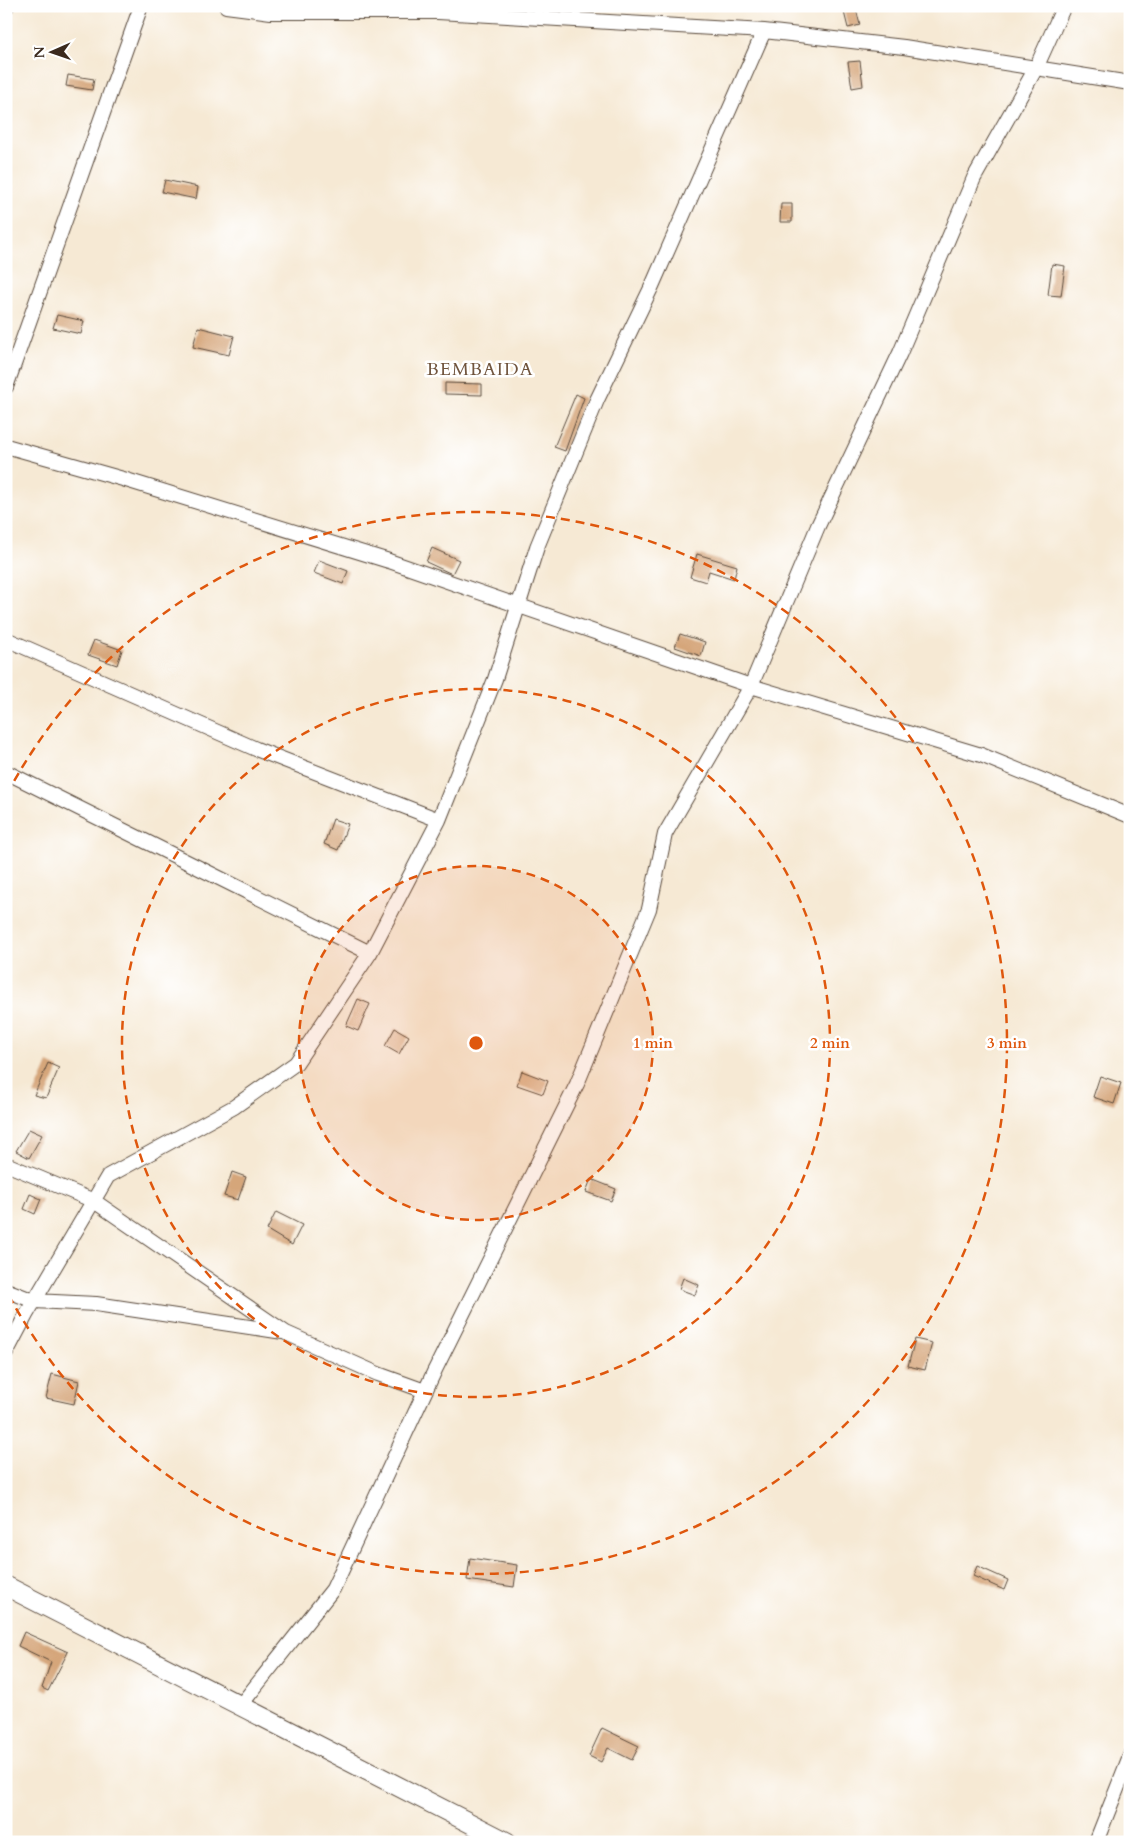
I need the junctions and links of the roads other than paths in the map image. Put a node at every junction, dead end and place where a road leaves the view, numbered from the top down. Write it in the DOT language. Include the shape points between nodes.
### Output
graph roads {
  1 [pos="141,6"];
  2 [pos="226,6"];
  3 [pos="1064,6"];
  4 [pos="764,31"];
  5 [pos="1036,68"];
  6 [pos="1130,83"];
  7 [pos="6,387"];
  8 [pos="6,446"];
  9 [pos="518,606"];
  10 [pos="6,639"];
  11 [pos="750,686"];
  12 [pos="6,772"];
  13 [pos="1130,816"];
  14 [pos="439,820"];
  15 [pos="370,953"];
  16 [pos="6,1164"];
  17 [pos="94,1201"];
  18 [pos="6,1290"];
  19 [pos="34,1301"];
  20 [pos="286,1333"];
  21 [pos="6,1353"];
  22 [pos="425,1391"];
  23 [pos="6,1586"];
  24 [pos="240,1706"];
  25 [pos="1130,1756"];
  26 [pos="507,1842"];
  27 [pos="1096,1842"];
  1 -- 7 [label="street"];
  2 -- 4 [label="street" via="271,12 438,12"];
  3 -- 5 [label="street"];
  4 -- 5 [label="street" via="904,47"];
  4 -- 9 [label="street" via="652,286 596,400"];
  5 -- 6 [label="street"];
  5 -- 11 [label="street" via="974,178 900,353 818,526"];
  8 -- 9 [label="street" via="389,561"];
  9 -- 11 [label="street"];
  9 -- 14 [label="street" via="495,679"];
  10 -- 14 [label="street" via="256,749"];
  11 -- 13 [label="street" via="980,755"];
  11 -- 22 [label="street" via="665,834 649,909 577,1084"];
  12 -- 15 [label="street"];
  14 -- 15 [label="street"];
  15 -- 17 [label="street" via="296,1063 234,1108 108,1176"];
  16 -- 17 [label="street"];
  17 -- 19 [label="street"];
  17 -- 20 [label="street"];
  18 -- 19 [label="street"];
  19 -- 20 [label="street" via="96,1304"];
  19 -- 21 [label="street"];
  20 -- 22 [label="street"];
  22 -- 24 [label="street" via="333,1590"];
  23 -- 24 [label="street"];
  24 -- 26 [label="street"];
  25 -- 27 [label="street"];
}
